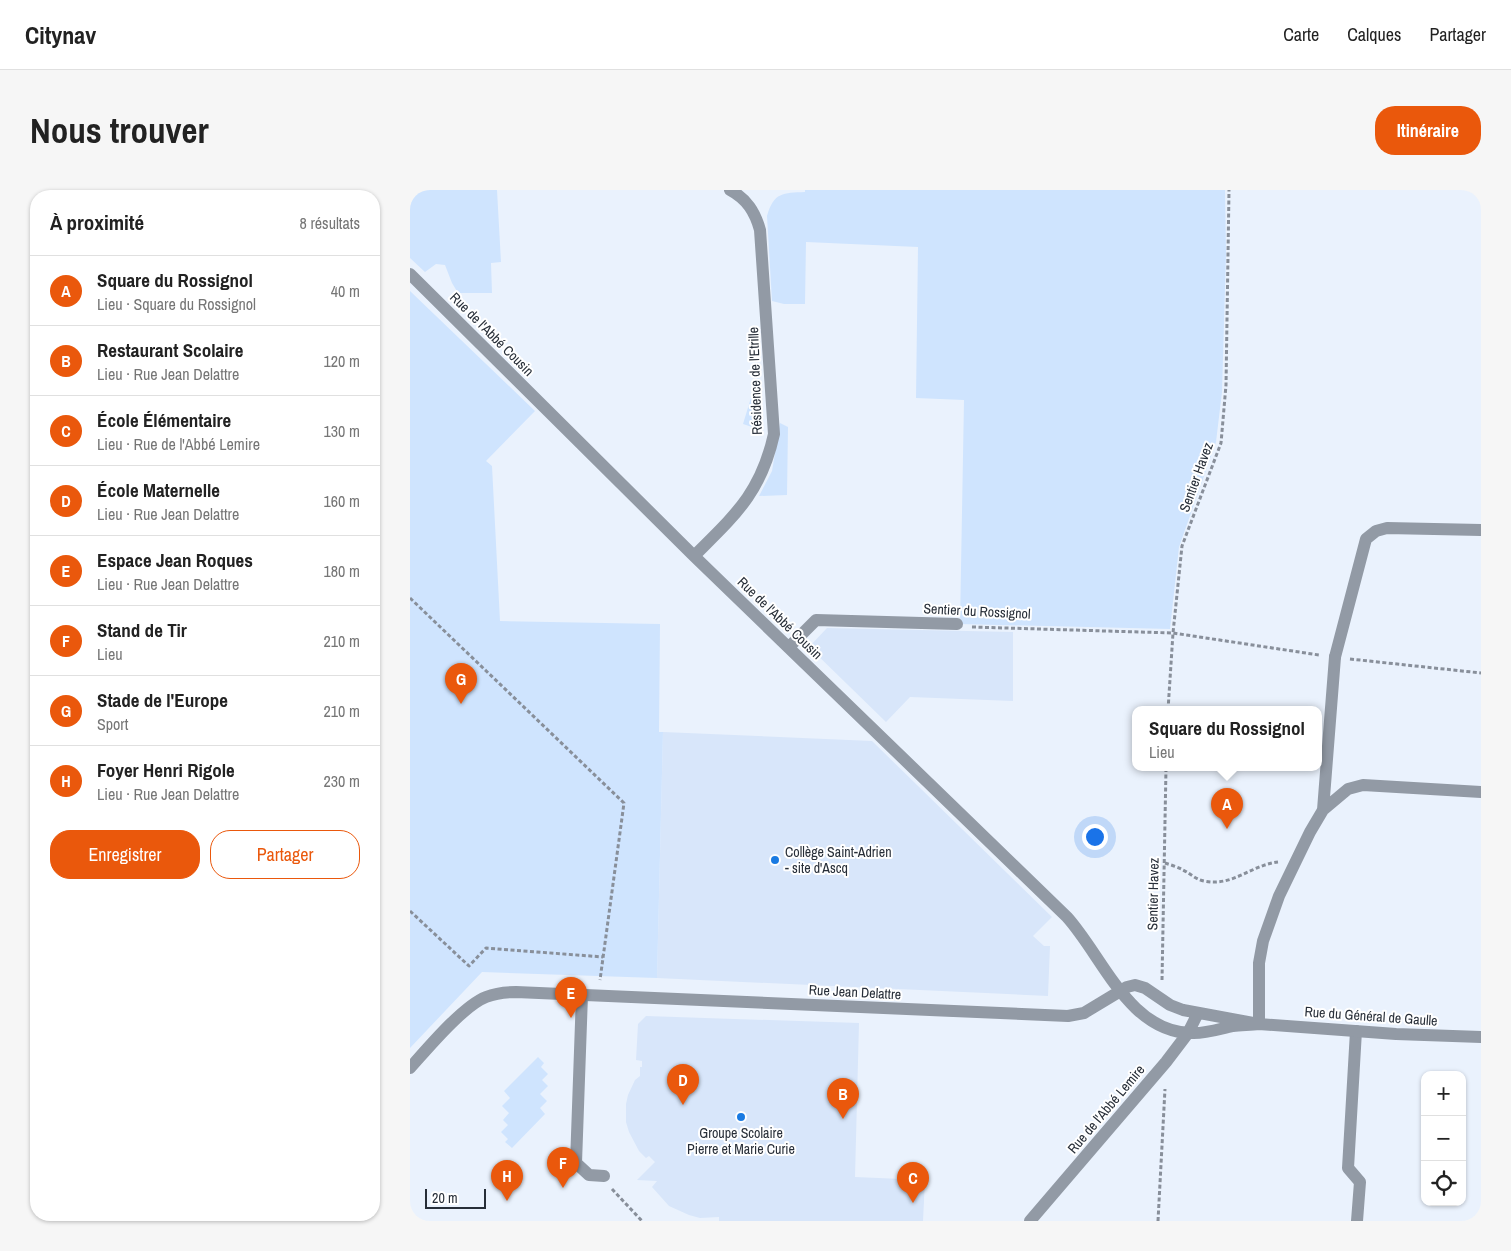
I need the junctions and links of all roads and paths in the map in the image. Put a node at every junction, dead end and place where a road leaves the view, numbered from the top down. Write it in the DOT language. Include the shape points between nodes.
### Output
graph roads {
  1 [pos="730,190"];
  2 [pos="1229,190"];
  3 [pos="410,274"];
  4 [pos="1481,530"];
  5 [pos="694,556"];
  6 [pos="410,598"];
  7 [pos="957,624"];
  8 [pos="1173,633"];
  9 [pos="789,647"];
  10 [pos="1168,706"];
  11 [pos="1166,771"];
  12 [pos="1481,792"];
  13 [pos="1323,810"];
  14 [pos="1165,863"];
  15 [pos="1292,866"];
  16 [pos="410,910"];
  17 [pos="603,957"];
  18 [pos="1121,991"];
  19 [pos="582,994"];
  20 [pos="598,995"];
  21 [pos="1158,998"];
  22 [pos="1198,1013"];
  23 [pos="1259,1024"];
  24 [pos="1356,1031"];
  25 [pos="1188,1033"];
  26 [pos="1481,1037"];
  27 [pos="1166,1062"];
  28 [pos="410,1068"];
  29 [pos="604,1176"];
  30 [pos="642,1221"];
  31 [pos="1030,1221"];
  32 [pos="1158,1221"];
  33 [pos="1357,1221"];
  1 -- 5 [label="street, Résidence de l'Etrille" via="749,205 760,230 774,434 754,489 731,520"];
  2 -- 8 [label="path, Sentier Havez" via="1226,385 1221,444 1182,546"];
  3 -- 5 [label="street, Rue de l'Abbé Cousin"];
  4 -- 13 [label="street" via="1387,528 1366,539 1336,657"];
  5 -- 9 [label="street, Rue de l'Abbé Cousin"];
  6 -- 17 [label="path" via="624,803"];
  7 -- 8 [label="path, Sentier du Rossignol"];
  7 -- 9 [label="street, Sentier du Rossignol" via="816,620"];
  8 -- 10 [label="path, Sentier Havez"];
  9 -- 18 [label="street, Rue de l'Abbé Cousin" via="1067,917"];
  11 -- 14 [label="path, Sentier Havez"];
  12 -- 13 [label="street" via="1363,785 1348,789"];
  13 -- 15 [label="street"];
  14 -- 15 [label="path" via="1194,878 1220,882 1238,878 1269,863"];
  14 -- 21 [label="path, Sentier Havez" via="1163,977"];
  15 -- 23 [label="street" via="1263,941 1259,963"];
  16 -- 17 [label="path" via="470,966 486,948"];
  17 -- 20 [label="path"];
  18 -- 20 [label="street, Rue Jean Delattre" via="1084,1013 1068,1016"];
  18 -- 21 [label="street, Rue du Général de Gaulle" via="1138,985"];
  18 -- 25 [label="street, Rue du Général de Gaulle" via="1148,1019 1166,1028"];
  19 -- 20 [label="street, Rue Jean Delattre"];
  19 -- 28 [label="street, Rue Jean Delattre" via="501,992 486,996 464,1012"];
  19 -- 29 [label="street" via="576,1163 589,1175"];
  21 -- 22 [label="street, Rue du Général de Gaulle"];
  22 -- 23 [label="street, Rue du Général de Gaulle"];
  22 -- 25 [label="street, Rue de l'Abbé Lemire"];
  23 -- 24 [label="street, Rue du Général de Gaulle"];
  23 -- 25 [label="street, Rue du Général de Gaulle"];
  24 -- 26 [label="street, Rue du Général de Gaulle"];
  24 -- 33 [label="street" via="1348,1168 1360,1182"];
  25 -- 27 [label="street, Rue de l'Abbé Lemire"];
  27 -- 31 [label="street, Rue de l'Abbé Lemire"];
  27 -- 32 [label="path"];
  29 -- 30 [label="path"];
}
